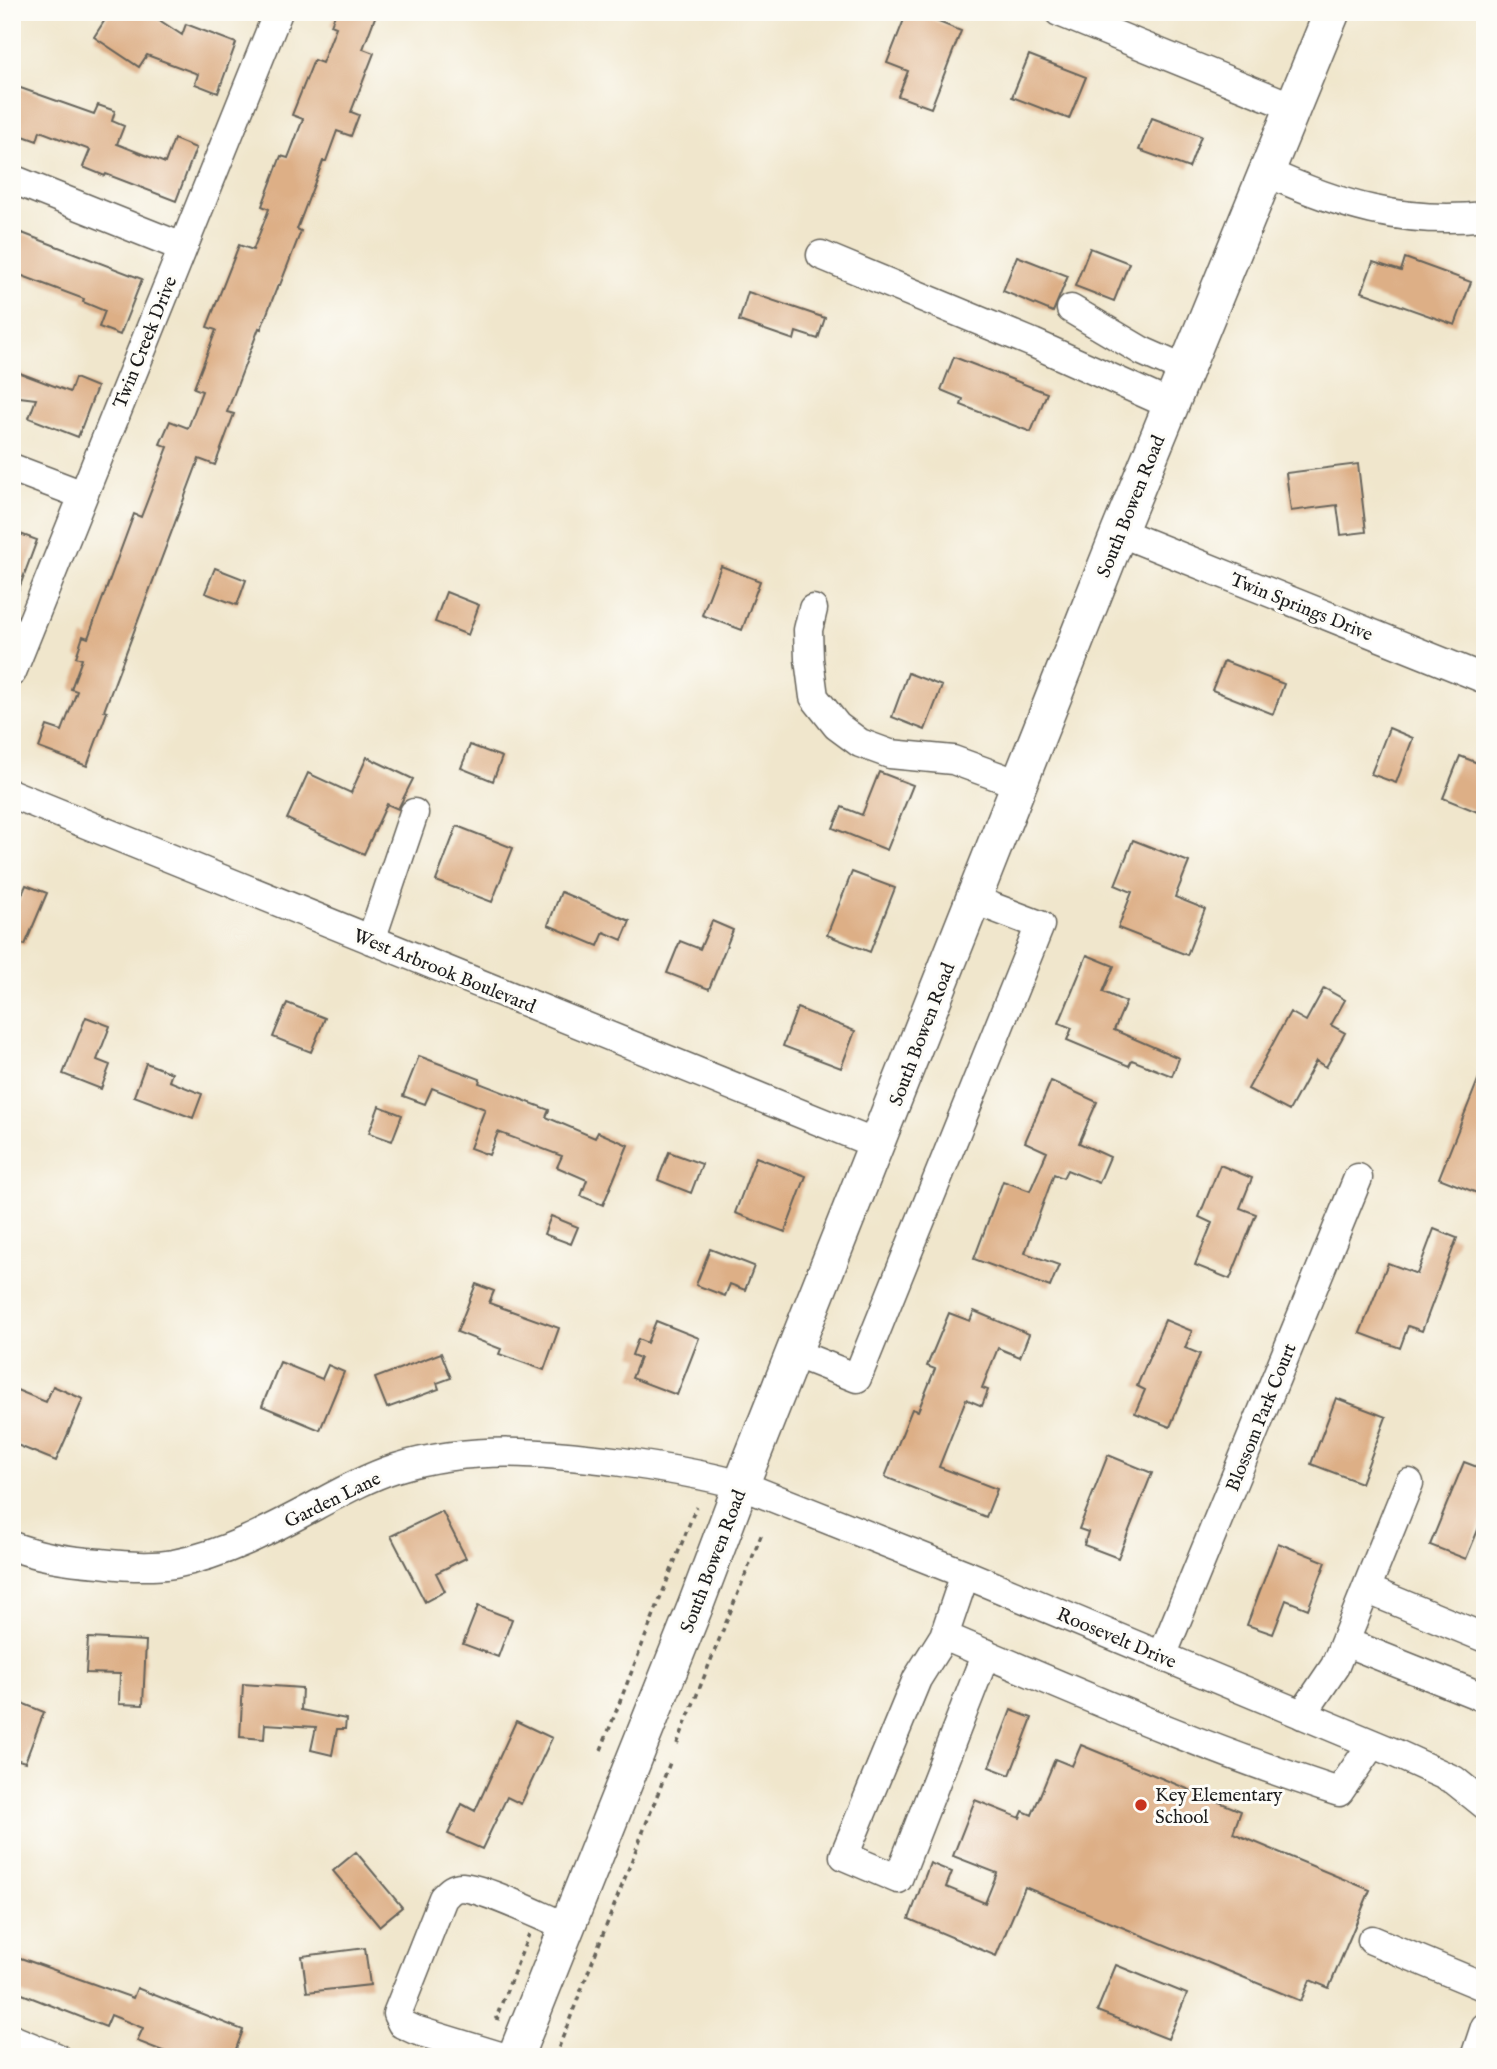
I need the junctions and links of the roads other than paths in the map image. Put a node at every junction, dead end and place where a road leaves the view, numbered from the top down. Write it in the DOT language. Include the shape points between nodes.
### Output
graph roads {
  1 [pos="278,12"];
  2 [pos="1059,12"];
  3 [pos="1332,12"];
  4 [pos="1293,107"];
  5 [pos="1266,172"];
  6 [pos="12,179"];
  7 [pos="1485,216"];
  8 [pos="182,247"];
  9 [pos="821,254"];
  10 [pos="1071,309"];
  11 [pos="1185,370"];
  12 [pos="1171,405"];
  13 [pos="12,468"];
  14 [pos="83,495"];
  15 [pos="1119,532"];
  16 [pos="813,610"];
  17 [pos="20,634"];
  18 [pos="12,672"];
  19 [pos="1485,679"];
  20 [pos="1019,784"];
  21 [pos="12,794"];
  22 [pos="414,813"];
  23 [pos="974,900"];
  24 [pos="370,940"];
  25 [pos="877,1145"];
  26 [pos="1358,1178"];
  27 [pos="794,1353"];
  28 [pos="1409,1483"];
  29 [pos="741,1485"];
  30 [pos="12,1546"];
  31 [pos="965,1574"];
  32 [pos="1366,1589"];
  33 [pos="944,1636"];
  34 [pos="1485,1637"];
  35 [pos="1345,1642"];
  36 [pos="986,1653"];
  37 [pos="1163,1657"];
  38 [pos="1485,1698"];
  39 [pos="1302,1715"];
  40 [pos="1372,1744"];
  41 [pos="1454,1780"];
  42 [pos="1485,1786"];
  43 [pos="1485,1805"];
  44 [pos="567,1927"];
  45 [pos="1372,1940"];
  46 [pos="1485,1987"];
  47 [pos="1485,2027"];
  48 [pos="12,2039"];
  49 [pos="56,2057"];
  50 [pos="503,2057"];
  51 [pos="515,2057"];
  52 [pos="1475,2057"];
  1 -- 8 [label="street, Twin Creek Drive"];
  2 -- 4 [label="street"];
  3 -- 4 [label="main road, South Bowen Road"];
  4 -- 5 [label="main road, South Bowen Road"];
  5 -- 7 [label="street" via="1311,192 1377,212 1417,217"];
  5 -- 11 [label="main road, South Bowen Road"];
  6 -- 8 [label="street"];
  8 -- 14 [label="street, Twin Creek Drive"];
  9 -- 12 [label="street"];
  10 -- 11 [label="street" via="1142,351"];
  11 -- 12 [label="main road, South Bowen Road"];
  12 -- 15 [label="main road, South Bowen Road"];
  13 -- 14 [label="street"];
  14 -- 17 [label="street, Twin Creek Drive"];
  15 -- 19 [label="street, Twin Springs Drive"];
  15 -- 20 [label="main road, South Bowen Road"];
  16 -- 20 [label="street" via="808,630 814,697 837,726 860,743 890,754 953,760"];
  17 -- 18 [label="street, Twin Creek Drive"];
  20 -- 23 [label="main road, South Bowen Road"];
  21 -- 24 [label="street, West Arbrook Boulevard"];
  22 -- 24 [label="street"];
  23 -- 25 [label="main road, South Bowen Road"];
  23 -- 27 [label="street" via="1040,925 857,1378"];
  24 -- 25 [label="street, West Arbrook Boulevard"];
  25 -- 27 [label="main road, South Bowen Road"];
  26 -- 37 [label="street, Blossom Park Court"];
  27 -- 29 [label="main road, South Bowen Road"];
  28 -- 32 [label="street"];
  29 -- 30 [label="street, Garden Lane" via="616,1461 496,1451 397,1468 213,1555 171,1564 75,1561"];
  29 -- 31 [label="street, Roosevelt Drive"];
  29 -- 44 [label="main road, South Bowen Road"];
  31 -- 33 [label="street"];
  31 -- 37 [label="street, Roosevelt Drive"];
  32 -- 34 [label="street"];
  32 -- 35 [label="street"];
  33 -- 36 [label="street"];
  33 -- 36 [label="street" via="918,1679 844,1856 898,1879"];
  35 -- 38 [label="street"];
  35 -- 39 [label="street" via="1335,1666"];
  36 -- 40 [label="street" via="1273,1771 1339,1793"];
  37 -- 39 [label="street, Roosevelt Drive"];
  39 -- 40 [label="street, Roosevelt Drive"];
  40 -- 41 [label="street, Roosevelt Drive"];
  41 -- 42 [label="street"];
  41 -- 43 [label="street, Roosevelt Drive"];
  44 -- 50 [label="street" via="461,1887 451,1889 443,1898 397,2014 402,2024 415,2030"];
  44 -- 51 [label="main road, South Bowen Road"];
  45 -- 46 [label="street"];
  47 -- 52 [label="street"];
  48 -- 49 [label="street"];
}
